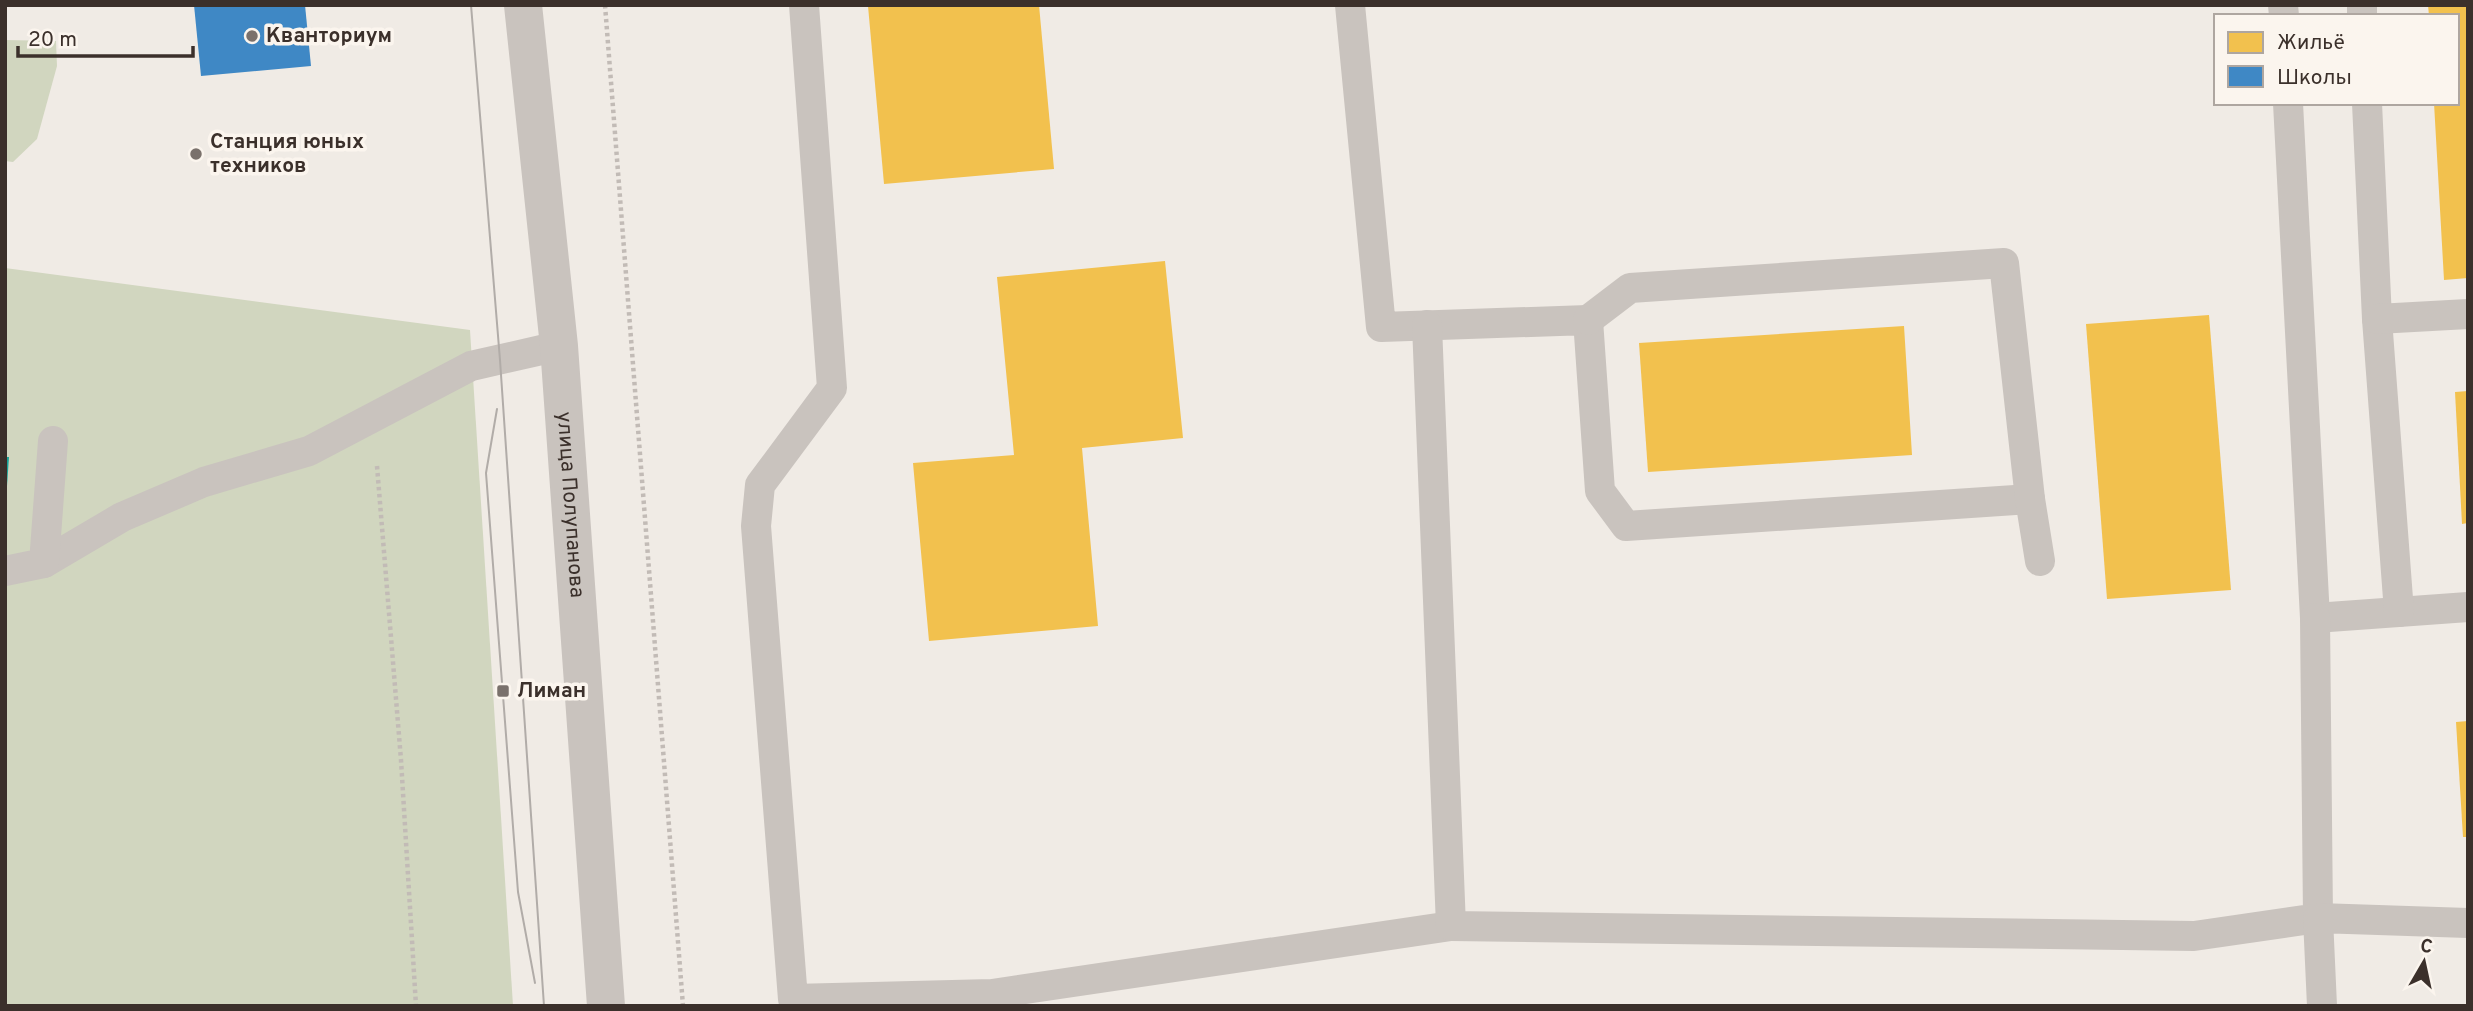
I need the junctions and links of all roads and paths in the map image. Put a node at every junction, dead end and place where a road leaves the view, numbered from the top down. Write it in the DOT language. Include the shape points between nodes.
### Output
graph roads {
  1 [pos="523,5"];
  2 [pos="605,5"];
  3 [pos="804,5"];
  4 [pos="1350,5"];
  5 [pos="2288,105"];
  6 [pos="2367,105"];
  7 [pos="2468,314"];
  8 [pos="2377,319"];
  9 [pos="1588,320"];
  10 [pos="1427,325"];
  11 [pos="559,346"];
  12 [pos="53,441"];
  13 [pos="376,458"];
  14 [pos="2030,499"];
  15 [pos="2040,561"];
  16 [pos="44,563"];
  17 [pos="5,571"];
  18 [pos="2468,607"];
  19 [pos="2399,612"];
  20 [pos="2315,618"];
  21 [pos="2318,918"];
  22 [pos="2468,923"];
  23 [pos="1451,926"];
  24 [pos="992,1000"];
  25 [pos="416,1006"];
  26 [pos="606,1006"];
  27 [pos="683,1006"];
  28 [pos="2322,1006"];
  1 -- 11 [label="street, улица Полупанова"];
  2 -- 27 [label="path"];
  3 -- 24 [label="lane" via="832,388 760,485 756,526 793,999"];
  4 -- 10 [label="lane" via="1381,327"];
  5 -- 20 [label="lane"];
  6 -- 8 [label="lane"];
  7 -- 8 [label="lane"];
  8 -- 19 [label="lane"];
  9 -- 10 [label="lane"];
  9 -- 14 [label="lane" via="1600,491 1626,526"];
  9 -- 14 [label="lane" via="1630,288 2004,263"];
  10 -- 23 [label="lane"];
  11 -- 16 [label="lane" via="471,366 309,452 204,482 122,517"];
  11 -- 26 [label="street, улица Полупанова"];
  12 -- 16 [label="lane"];
  13 -- 25 [label="path"];
  14 -- 15 [label="lane"];
  16 -- 17 [label="lane"];
  18 -- 19 [label="lane"];
  19 -- 20 [label="lane"];
  20 -- 21 [label="lane"];
  21 -- 22 [label="lane"];
  21 -- 23 [label="lane" via="2194,936"];
  21 -- 28 [label="lane"];
  23 -- 24 [label="lane"];
}
